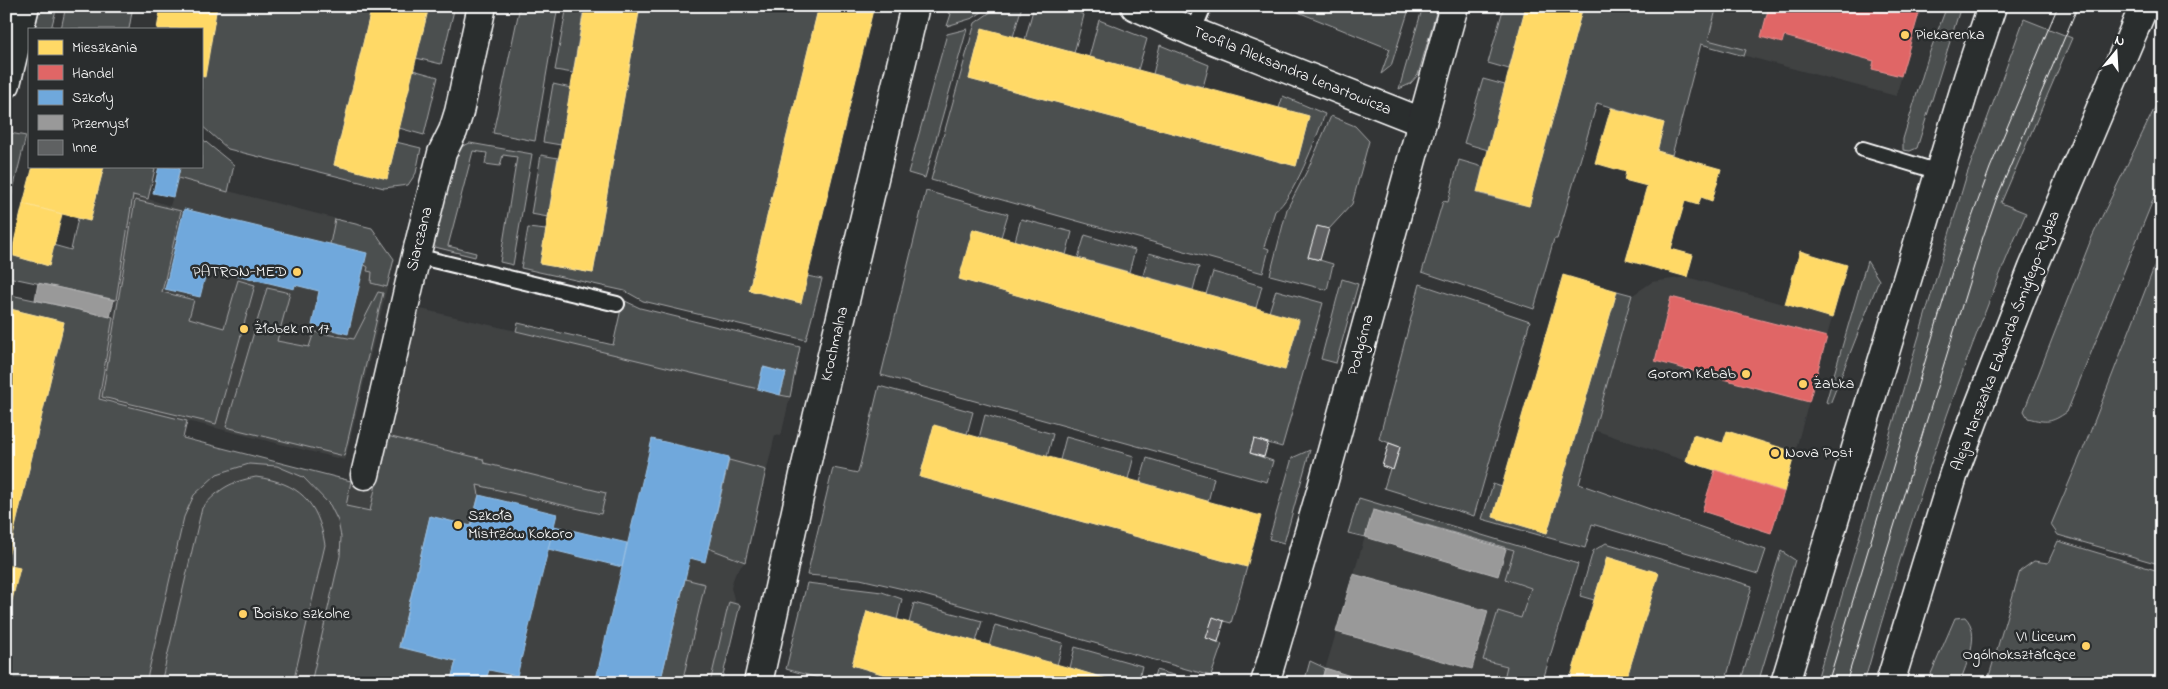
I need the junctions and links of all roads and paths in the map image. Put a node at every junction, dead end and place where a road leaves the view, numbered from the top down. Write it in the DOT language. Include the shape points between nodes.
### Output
graph roads {
  1 [pos="25,6"];
  2 [pos="482,6"];
  3 [pos="915,6"];
  4 [pos="1135,6"];
  5 [pos="1204,6"];
  6 [pos="1454,6"];
  7 [pos="1992,6"];
  8 [pos="2144,6"];
  9 [pos="1193,32"];
  10 [pos="6,84"];
  11 [pos="1422,122"];
  12 [pos="1863,149"];
  13 [pos="1939,172"];
  14 [pos="416,256"];
  15 [pos="617,304"];
  16 [pos="365,475"];
  17 [pos="758,683"];
  18 [pos="1265,683"];
  19 [pos="1785,683"];
  20 [pos="1890,683"];
  1 -- 10 [label="street"];
  2 -- 14 [label="street, Siarczana" via="459,112 442,153"];
  3 -- 17 [label="street, Krochmalna"];
  4 -- 9 [label="street, Teofila Aleksandra Lenartowicza"];
  5 -- 9 [label="lane"];
  6 -- 11 [label="street, Podgórna"];
  7 -- 13 [label="street"];
  8 -- 20 [label="street, Aleja Marszałka Edwarda Śmigłego-Rydza" via="2033,268 1974,419 1954,473"];
  9 -- 11 [label="street, Teofila Aleksandra Lenartowicza"];
  11 -- 18 [label="street, Podgórna"];
  12 -- 13 [label="lane"];
  13 -- 19 [label="street"];
  14 -- 15 [label="lane"];
  14 -- 16 [label="street, Siarczana"];
}
